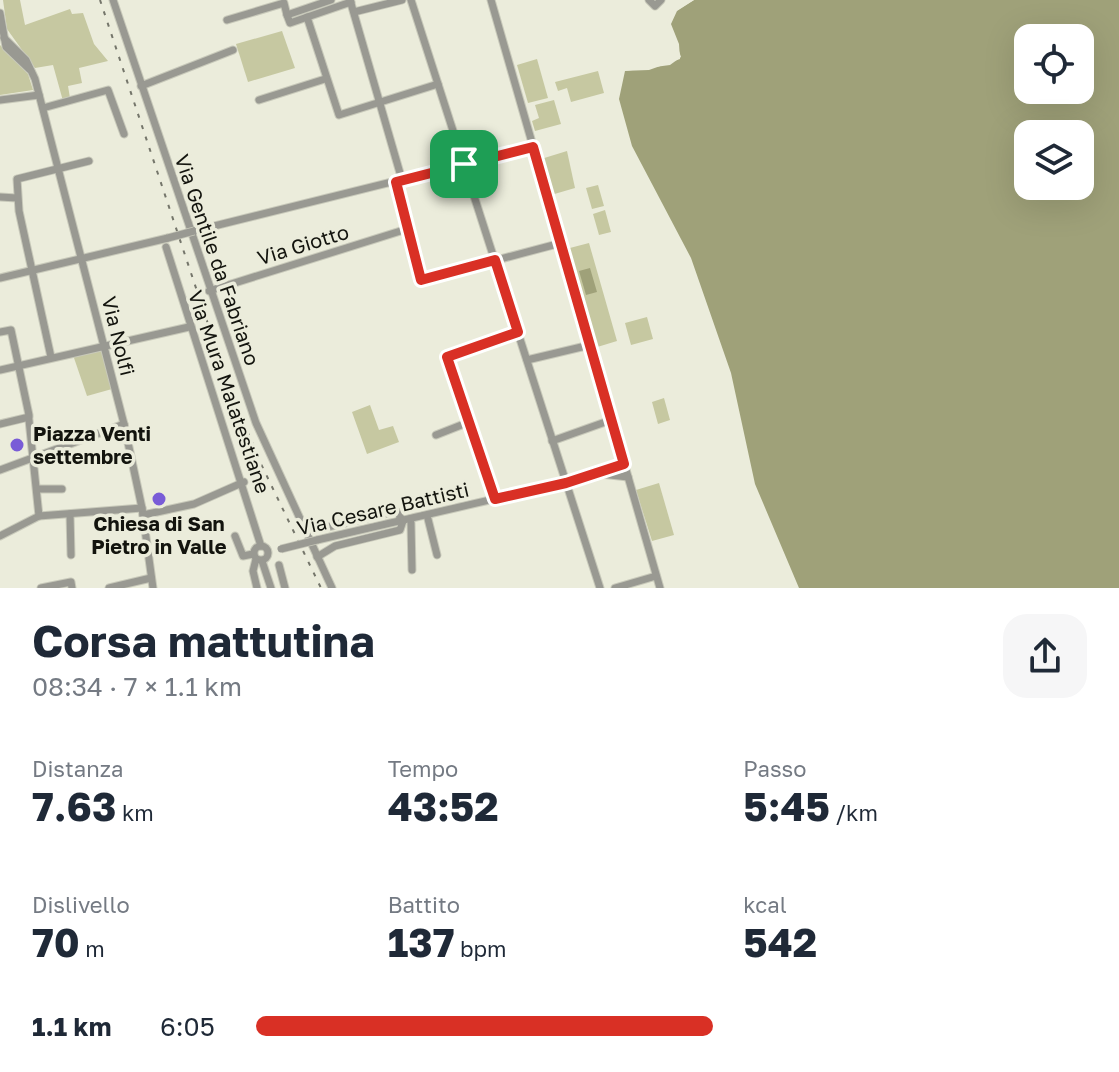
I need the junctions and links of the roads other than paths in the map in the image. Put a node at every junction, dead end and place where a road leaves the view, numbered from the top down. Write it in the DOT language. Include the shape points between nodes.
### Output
graph roads {
  1 [pos="113,0"];
  2 [pos="331,0"];
  3 [pos="402,0"];
  4 [pos="411,0"];
  5 [pos="491,0"];
  6 [pos="649,0"];
  7 [pos="661,0"];
  8 [pos="350,1"];
  9 [pos="354,12"];
  10 [pos="0,13"];
  11 [pos="287,15"];
  12 [pos="307,17"];
  13 [pos="227,20"];
  14 [pos="2,35"];
  15 [pos="233,50"];
  16 [pos="325,79"];
  17 [pos="438,84"];
  18 [pos="141,86"];
  19 [pos="39,95"];
  20 [pos="0,100"];
  21 [pos="259,100"];
  22 [pos="379,102"];
  23 [pos="43,108"];
  24 [pos="124,134"];
  25 [pos="533,147"];
  26 [pos="89,161"];
  27 [pos="464,164"];
  28 [pos="58,168"];
  29 [pos="399,181"];
  30 [pos="0,197"];
  31 [pos="17,198"];
  32 [pos="407,229"];
  33 [pos="167,242"];
  34 [pos="561,243"];
  35 [pos="81,258"];
  36 [pos="495,260"];
  37 [pos="32,270"];
  38 [pos="0,278"];
  39 [pos="209,291"];
  40 [pos="189,327"];
  41 [pos="0,332"];
  42 [pos="518,332"];
  43 [pos="590,345"];
  44 [pos="104,346"];
  45 [pos="51,357"];
  46 [pos="527,360"];
  47 [pos="19,365"];
  48 [pos="0,370"];
  49 [pos="29,418"];
  50 [pos="611,420"];
  51 [pos="469,422"];
  52 [pos="0,424"];
  53 [pos="124,424"];
  54 [pos="436,435"];
  55 [pos="552,441"];
  56 [pos="35,455"];
  57 [pos="624,464"];
  58 [pos="0,470"];
  59 [pos="599,473"];
  60 [pos="628,477"];
  61 [pos="244,482"];
  62 [pos="566,483"];
  63 [pos="38,489"];
  64 [pos="62,489"];
  65 [pos="495,499"];
  66 [pos="142,511"];
  67 [pos="70,514"];
  68 [pos="39,516"];
  69 [pos="428,519"];
  70 [pos="407,522"];
  71 [pos="301,526"];
  72 [pos="0,536"];
  73 [pos="235,536"];
  74 [pos="265,548"];
  75 [pos="71,555"];
  76 [pos="437,555"];
  77 [pos="317,557"];
  78 [pos="257,558"];
  79 [pos="279,565"];
  80 [pos="412,570"];
  81 [pos="656,576"];
  82 [pos="151,578"];
  83 [pos="72,585"];
  84 [pos="41,588"];
  85 [pos="109,588"];
  86 [pos="153,588"];
  87 [pos="257,588"];
  88 [pos="271,588"];
  89 [pos="285,588"];
  90 [pos="332,588"];
  91 [pos="600,588"];
  92 [pos="615,588"];
  93 [pos="660,588"];
  1 -- 18 [label="street, Via Gentile da Fabriano"];
  2 -- 11 [label="street"];
  3 -- 9 [label="street"];
  4 -- 17 [label="street"];
  5 -- 25 [label="street"];
  6 -- 7 [label="street" via="655,6"];
  8 -- 9 [label="street"];
  8 -- 12 [label="street"];
  9 -- 22 [label="street"];
  10 -- 14 [label="street"];
  11 -- 12 [label="street" via="290,23"];
  11 -- 13 [label="street" via="284,3"];
  12 -- 16 [label="street"];
  14 -- 19 [label="street, Via Nolfi" via="32,72"];
  15 -- 18 [label="street"];
  16 -- 21 [label="street"];
  16 -- 22 [label="street" via="339,115"];
  17 -- 22 [label="street"];
  17 -- 27 [label="street"];
  18 -- 39 [label="street, Via Gentile da Fabriano"];
  19 -- 20 [label="street"];
  19 -- 23 [label="street, Via Nolfi"];
  22 -- 29 [label="street"];
  23 -- 24 [label="street" via="108,90"];
  23 -- 28 [label="street, Via Nolfi"];
  25 -- 27 [label="street"];
  25 -- 34 [label="street"];
  26 -- 28 [label="street"];
  27 -- 29 [label="street"];
  27 -- 36 [label="street"];
  28 -- 31 [label="street" via="18,176"];
  28 -- 35 [label="street, Via Nolfi"];
  29 -- 32 [label="street"];
  29 -- 33 [label="street, bridge"];
  30 -- 31 [label="street"];
  31 -- 37 [label="street" via="19,235"];
  32 -- 36 [label="street" via="421,280"];
  32 -- 39 [label="street, Via Giotto"];
  33 -- 35 [label="street"];
  33 -- 40 [label="street, Via Mura Malatestiane"];
  34 -- 36 [label="street"];
  34 -- 43 [label="street"];
  35 -- 37 [label="street"];
  35 -- 44 [label="street, Via Nolfi"];
  36 -- 42 [label="street"];
  37 -- 38 [label="street"];
  37 -- 45 [label="street"];
  39 -- 71 [label="street, Via Gentile da Fabriano" via="256,423"];
  40 -- 44 [label="street"];
  40 -- 61 [label="street, Via Mura Malatestiane"];
  41 -- 47 [label="street" via="11,330"];
  42 -- 46 [label="street"];
  42 -- 51 [label="street" via="447,357"];
  43 -- 46 [label="street"];
  43 -- 50 [label="street"];
  44 -- 45 [label="street"];
  44 -- 53 [label="street, Via Nolfi"];
  45 -- 47 [label="street"];
  46 -- 55 [label="street"];
  47 -- 48 [label="street"];
  47 -- 49 [label="street"];
  49 -- 52 [label="street"];
  49 -- 56 [label="street"];
  50 -- 55 [label="street"];
  50 -- 57 [label="street"];
  51 -- 54 [label="street"];
  51 -- 65 [label="street"];
  53 -- 56 [label="street"];
  53 -- 66 [label="street, Via Nolfi"];
  55 -- 62 [label="street"];
  56 -- 58 [label="street"];
  56 -- 63 [label="street"];
  57 -- 59 [label="street, Via Cesare Battisti"];
  57 -- 60 [label="street"];
  59 -- 60 [label="street, Via Cesare Battisti"];
  59 -- 62 [label="street, Via Cesare Battisti"];
  60 -- 81 [label="street"];
  61 -- 66 [label="street" via="194,504"];
  61 -- 74 [label="street, Via Mura Malatestiane"];
  62 -- 65 [label="street, Via Cesare Battisti"];
  62 -- 91 [label="street"];
  63 -- 64 [label="street"];
  63 -- 68 [label="street"];
  65 -- 70 [label="street, Via Cesare Battisti"];
  66 -- 67 [label="street"];
  66 -- 82 [label="street, Via Nolfi"];
  67 -- 68 [label="street"];
  67 -- 75 [label="street"];
  68 -- 72 [label="street"];
  69 -- 76 [label="street"];
  70 -- 71 [label="street" via="396,511 319,529"];
  70 -- 74 [label="street, Via Cesare Battisti, bridge"];
  70 -- 77 [label="street" via="400,530 335,546"];
  70 -- 80 [label="street"];
  71 -- 77 [label="street, Via Gentile da Fabriano"];
  73 -- 78 [label="street" via="243,556"];
  74 -- 78 [label="street"];
  74 -- 78 [label="street"];
  77 -- 90 [label="street, Via Gentile da Fabriano"];
  78 -- 87 [label="street"];
  78 -- 88 [label="street"];
  79 -- 89 [label="street"];
  81 -- 92 [label="street"];
  81 -- 93 [label="street"];
  82 -- 85 [label="street"];
  82 -- 86 [label="street, Via Nolfi"];
  83 -- 84 [label="street"];
}
